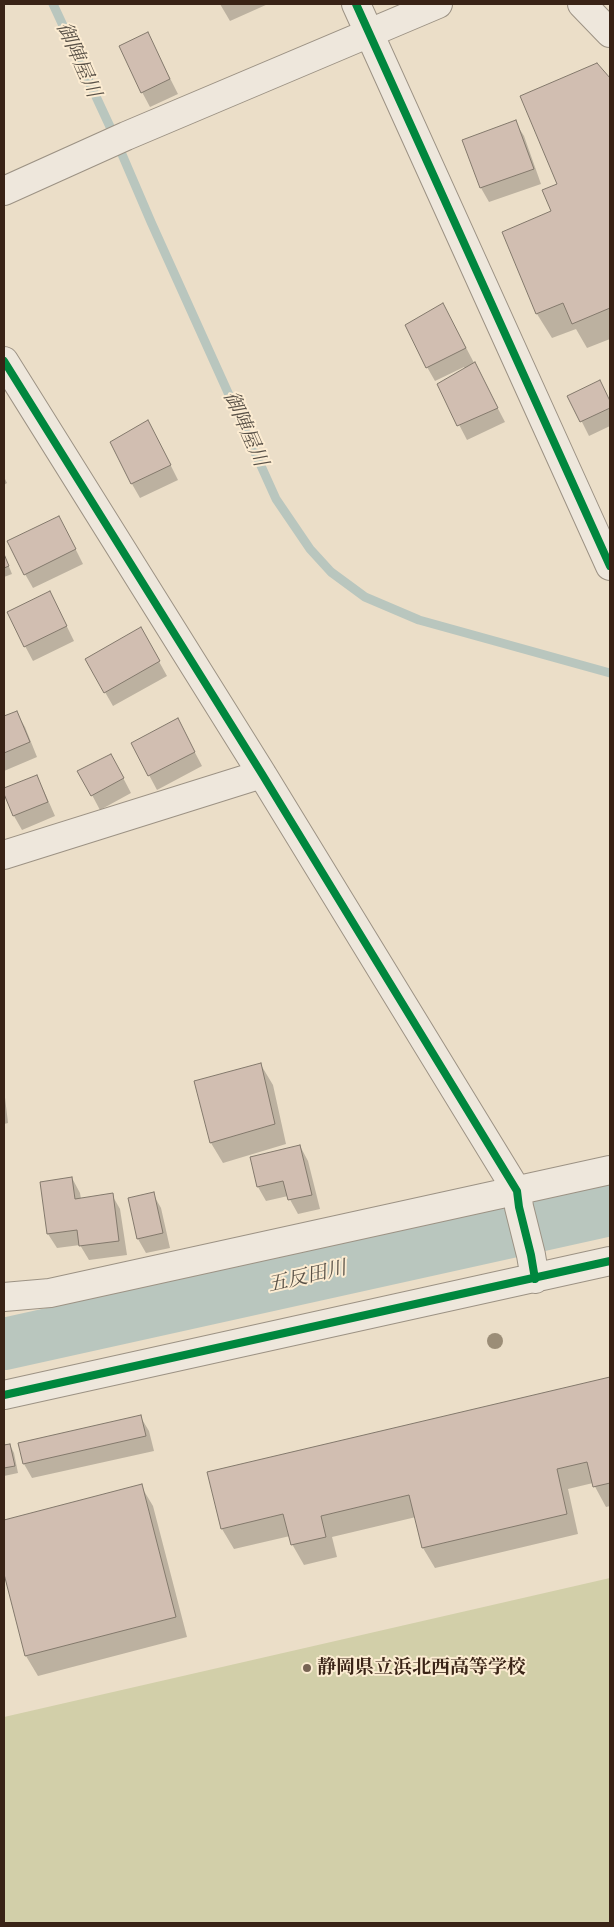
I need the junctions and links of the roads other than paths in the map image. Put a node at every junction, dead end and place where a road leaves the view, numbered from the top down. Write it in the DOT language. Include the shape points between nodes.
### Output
graph roads {
  1 [pos="356,4"];
  2 [pos="438,4"];
  3 [pos="582,4"];
  4 [pos="370,33"];
  5 [pos="610,33"];
  6 [pos="4,191"];
  7 [pos="4,360"];
  8 [pos="11,389"];
  9 [pos="610,566"];
  10 [pos="262,774"];
  11 [pos="4,855"];
  12 [pos="610,1170"];
  13 [pos="518,1199"];
  14 [pos="610,1261"];
  15 [pos="533,1267"];
  16 [pos="4,1297"];
  17 [pos="4,1395"];
  1 -- 4 [label="street"];
  2 -- 4 [label="street"];
  3 -- 5 [label="street"];
  4 -- 6 [label="street"];
  4 -- 9 [label="street"];
  7 -- 8 [label="street"];
  8 -- 10 [label="street"];
  10 -- 11 [label="street"];
  10 -- 13 [label="street"];
  12 -- 13 [label="street"];
  13 -- 15 [label="street"];
  13 -- 16 [label="street" via="50,1293"];
  14 -- 15 [label="street"];
  15 -- 17 [label="street"];
}
